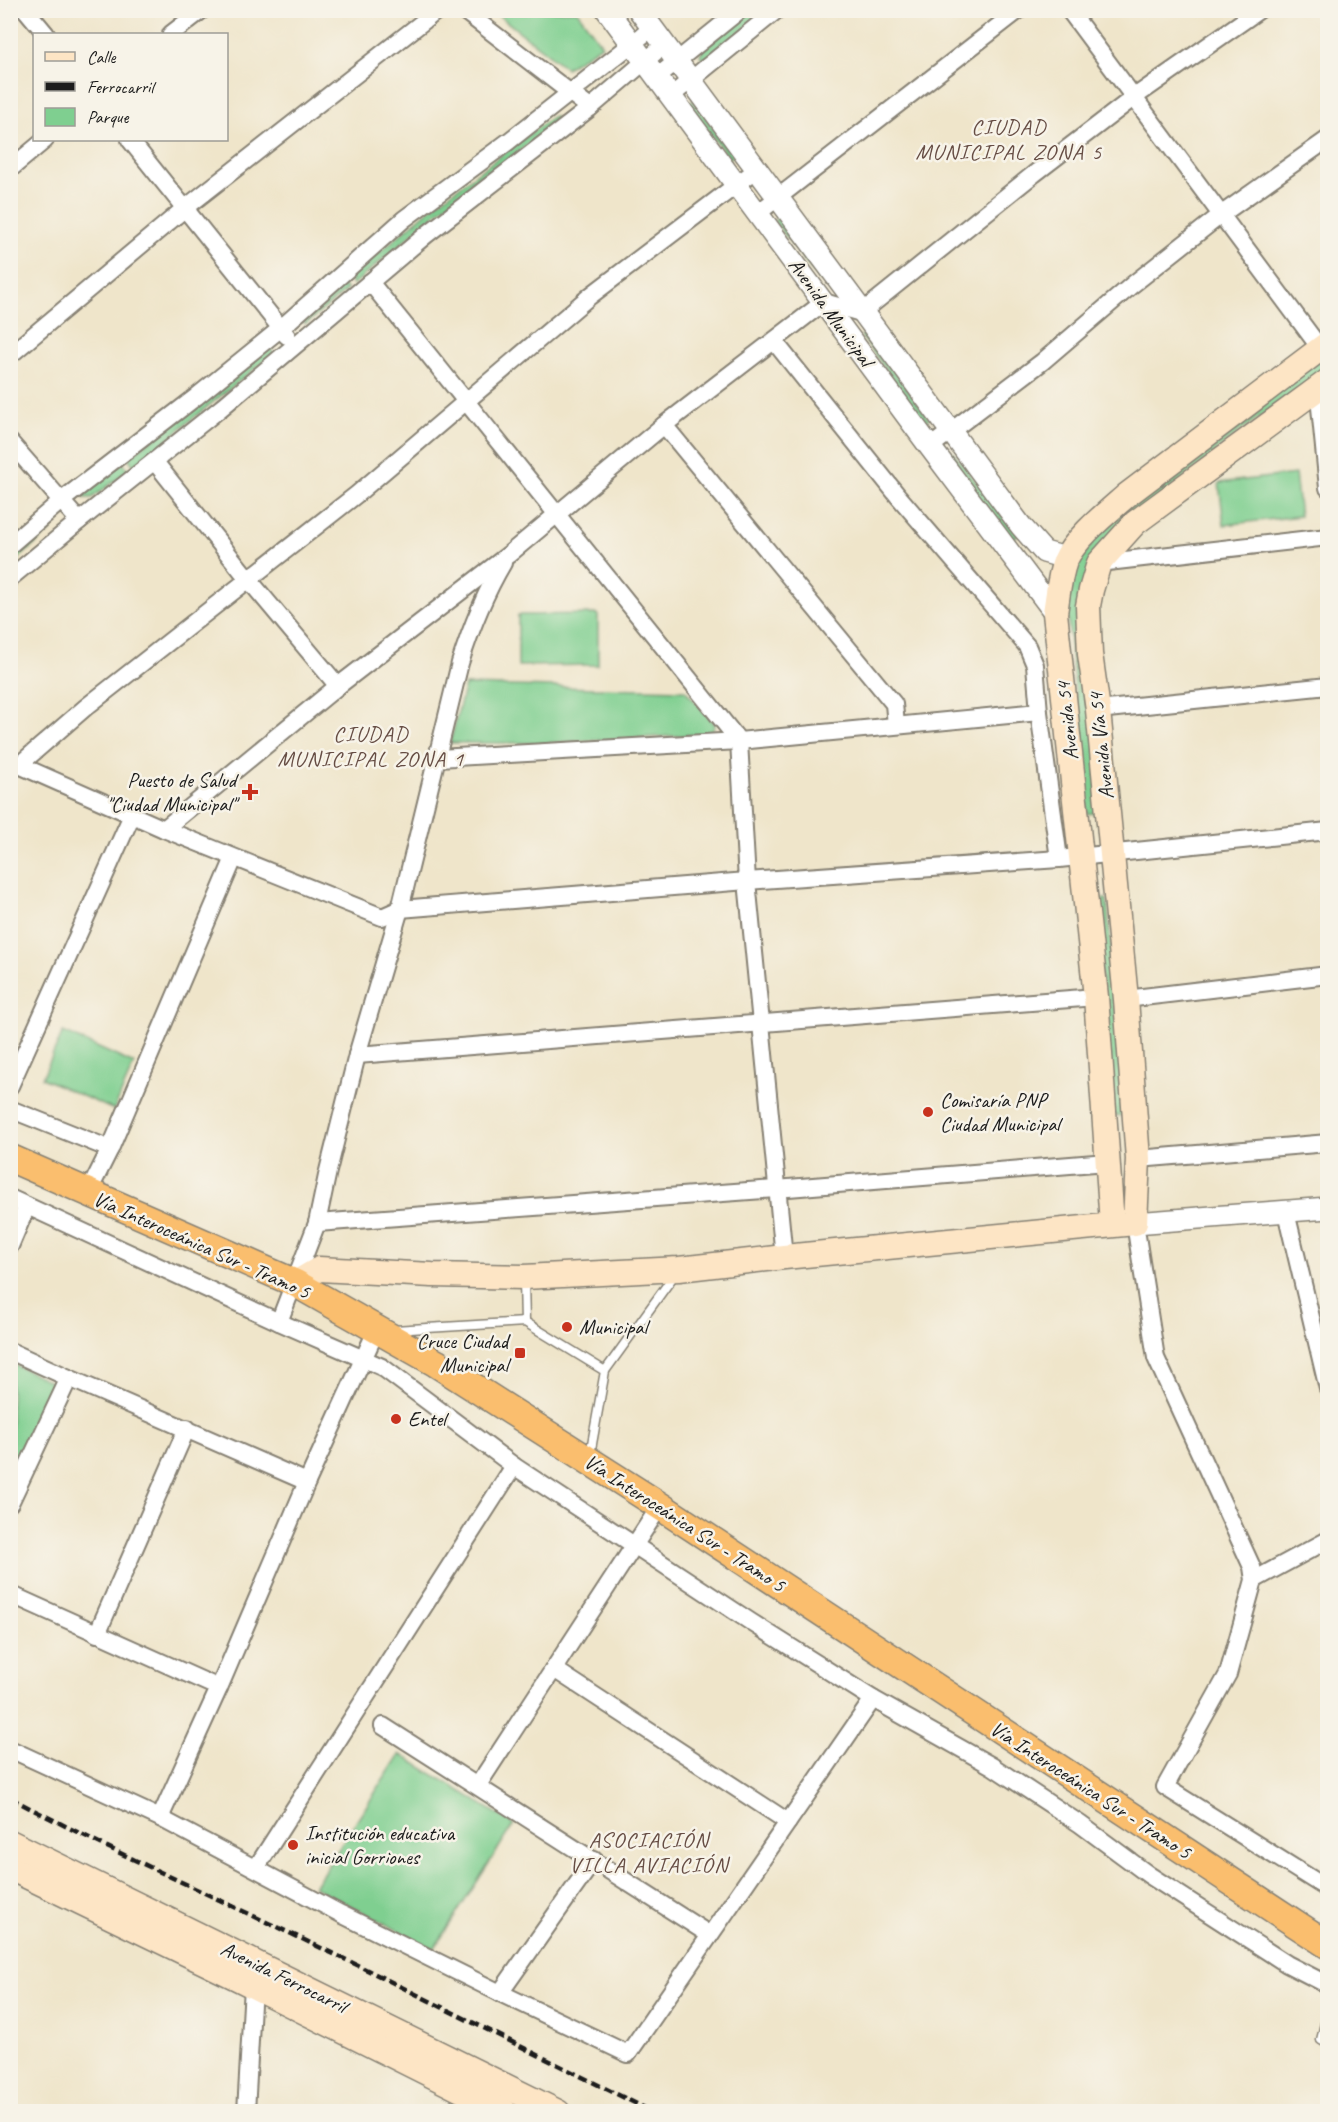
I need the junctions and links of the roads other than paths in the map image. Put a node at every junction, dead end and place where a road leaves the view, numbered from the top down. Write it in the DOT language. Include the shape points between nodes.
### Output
graph roads {
  1 [pos="26,10"];
  2 [pos="202,10"];
  3 [pos="438,10"];
  4 [pos="463,10"];
  5 [pos="607,10"];
  6 [pos="639,10"];
  7 [pos="740,10"];
  8 [pos="777,10"];
  9 [pos="1019,10"];
  10 [pos="1069,10"];
  11 [pos="1259,10"];
  12 [pos="45,33"];
  13 [pos="172,33"];
  14 [pos="631,44"];
  15 [pos="665,45"];
  16 [pos="651,69"];
  17 [pos="691,80"];
  18 [pos="571,92"];
  19 [pos="671,96"];
  20 [pos="1133,98"];
  21 [pos="590,108"];
  22 [pos="1328,140"];
  23 [pos="44,141"];
  24 [pos="131,141"];
  25 [pos="10,169"];
  26 [pos="756,170"];
  27 [pos="737,185"];
  28 [pos="778,199"];
  29 [pos="184,209"];
  30 [pos="758,213"];
  31 [pos="1222,214"];
  32 [pos="370,282"];
  33 [pos="824,302"];
  34 [pos="861,313"];
  35 [pos="280,329"];
  36 [pos="774,341"];
  37 [pos="1324,345"];
  38 [pos="296,346"];
  39 [pos="10,355"];
  40 [pos="1323,384"];
  41 [pos="465,402"];
  42 [pos="664,425"];
  43 [pos="949,431"];
  44 [pos="10,442"];
  45 [pos="930,447"];
  46 [pos="155,462"];
  47 [pos="1328,488"];
  48 [pos="61,501"];
  49 [pos="558,514"];
  50 [pos="79,521"];
  51 [pos="1328,537"];
  52 [pos="10,544"];
  53 [pos="508,555"];
  54 [pos="1066,558"];
  55 [pos="1100,563"];
  56 [pos="10,578"];
  57 [pos="249,580"];
  58 [pos="1055,613"];
  59 [pos="338,686"];
  60 [pos="1328,686"];
  61 [pos="1098,710"];
  62 [pos="1039,712"];
  63 [pos="896,725"];
  64 [pos="739,741"];
  65 [pos="438,758"];
  66 [pos="15,763"];
  67 [pos="132,815"];
  68 [pos="164,829"];
  69 [pos="1328,831"];
  70 [pos="1111,854"];
  71 [pos="234,858"];
  72 [pos="1070,858"];
  73 [pos="747,881"];
  74 [pos="400,909"];
  75 [pos="1328,975"];
  76 [pos="1096,997"];
  77 [pos="1126,999"];
  78 [pos="762,1024"];
  79 [pos="357,1055"];
  80 [pos="10,1086"];
  81 [pos="10,1109"];
  82 [pos="1328,1143"];
  83 [pos="110,1149"];
  84 [pos="10,1158"];
  85 [pos="1138,1159"];
  86 [pos="1107,1162"];
  87 [pos="776,1189"];
  88 [pos="88,1193"];
  89 [pos="10,1198"];
  90 [pos="27,1206"];
  91 [pos="1328,1208"];
  92 [pos="1286,1212"];
  93 [pos="317,1223"];
  94 [pos="1124,1224"];
  95 [pos="10,1246"];
  96 [pos="784,1257"];
  97 [pos="679,1269"];
  98 [pos="524,1277"];
  99 [pos="295,1283"];
  100 [pos="279,1322"];
  101 [pos="525,1322"];
  102 [pos="376,1331"];
  103 [pos="10,1351"];
  104 [pos="363,1360"];
  105 [pos="605,1371"];
  106 [pos="69,1378"];
  107 [pos="1328,1389"];
  108 [pos="187,1428"];
  109 [pos="589,1461"];
  110 [pos="514,1466"];
  111 [pos="307,1482"];
  112 [pos="10,1503"];
  113 [pos="660,1506"];
  114 [pos="1328,1540"];
  115 [pos="633,1545"];
  116 [pos="1254,1580"];
  117 [pos="10,1594"];
  118 [pos="97,1634"];
  119 [pos="554,1669"];
  120 [pos="219,1688"];
  121 [pos="873,1698"];
  122 [pos="383,1726"];
  123 [pos="10,1749"];
  124 [pos="478,1785"];
  125 [pos="160,1818"];
  126 [pos="788,1822"];
  127 [pos="10,1842"];
  128 [pos="594,1860"];
  129 [pos="10,1868"];
  130 [pos="256,1868"];
  131 [pos="1328,1889"];
  132 [pos="710,1935"];
  133 [pos="1328,1945"];
  134 [pos="1328,1985"];
  135 [pos="253,1986"];
  136 [pos="500,1994"];
  137 [pos="1328,2011"];
  138 [pos="1328,2044"];
  139 [pos="246,2112"];
  140 [pos="505,2112"];
  141 [pos="558,2112"];
  1 -- 12 [label="street"];
  2 -- 13 [label="street"];
  3 -- 29 [label="street"];
  4 -- 18 [label="street"];
  5 -- 14 [label="street, Avenida Municipal"];
  6 -- 15 [label="street, Avenida Municipal"];
  7 -- 15 [label="street"];
  8 -- 17 [label="street"];
  9 -- 28 [label="street"];
  10 -- 20 [label="street"];
  11 -- 20 [label="street"];
  14 -- 15 [label="street"];
  14 -- 16 [label="street, Avenida Municipal"];
  14 -- 18 [label="street"];
  15 -- 16 [label="street"];
  15 -- 17 [label="street, Avenida Municipal"];
  16 -- 19 [label="street, Avenida Municipal"];
  16 -- 21 [label="street"];
  17 -- 19 [label="street"];
  17 -- 26 [label="street, Avenida Municipal"];
  18 -- 21 [label="street"];
  18 -- 35 [label="street" via="404,219"];
  19 -- 27 [label="street, Avenida Municipal"];
  20 -- 31 [label="street"];
  20 -- 34 [label="street"];
  21 -- 32 [label="street"];
  22 -- 31 [label="street"];
  23 -- 25 [label="street"];
  24 -- 29 [label="street"];
  26 -- 27 [label="street"];
  26 -- 28 [label="street, Avenida Municipal"];
  27 -- 30 [label="street, Avenida Municipal"];
  27 -- 41 [label="street" via="590,296"];
  28 -- 30 [label="street"];
  28 -- 34 [label="street, Avenida Municipal"];
  29 -- 35 [label="street"];
  29 -- 39 [label="street"];
  30 -- 33 [label="street, Avenida Municipal"];
  31 -- 37 [label="street"];
  31 -- 43 [label="street" via="1042,362"];
  32 -- 38 [label="street"];
  32 -- 41 [label="street"];
  33 -- 34 [label="street"];
  33 -- 36 [label="street"];
  33 -- 45 [label="street, Avenida Municipal"];
  34 -- 43 [label="street, Avenida Municipal"];
  35 -- 38 [label="street"];
  35 -- 48 [label="street"];
  36 -- 42 [label="street"];
  36 -- 62 [label="street" via="898,496 1027,646 1035,665"];
  37 -- 54 [label="main road, Avenida 54" via="1127,495 1099,519"];
  38 -- 46 [label="street"];
  40 -- 47 [label="street"];
  40 -- 55 [label="main road, Avenida Vía 54" via="1135,524"];
  41 -- 49 [label="street"];
  41 -- 57 [label="street"];
  42 -- 49 [label="street"];
  42 -- 63 [label="street" via="894,704"];
  43 -- 45 [label="street"];
  43 -- 54 [label="street, Avenida Municipal" via="1036,544 1044,552"];
  44 -- 48 [label="street"];
  45 -- 58 [label="street, Avenida Municipal"];
  46 -- 50 [label="street"];
  46 -- 57 [label="street"];
  48 -- 50 [label="street"];
  48 -- 52 [label="street"];
  49 -- 53 [label="street"];
  49 -- 64 [label="street"];
  50 -- 56 [label="street"];
  51 -- 55 [label="street"];
  53 -- 59 [label="street"];
  53 -- 65 [label="street" via="472,624"];
  54 -- 58 [label="main road, Avenida 54"];
  55 -- 61 [label="main road, Avenida Vía 54" via="1088,606"];
  57 -- 59 [label="street"];
  57 -- 66 [label="street"];
  58 -- 72 [label="main road, Avenida 54"];
  59 -- 68 [label="street"];
  60 -- 61 [label="street"];
  61 -- 70 [label="main road, Avenida Vía 54"];
  62 -- 63 [label="street"];
  62 -- 72 [label="street"];
  63 -- 64 [label="street"];
  64 -- 65 [label="street"];
  64 -- 73 [label="street"];
  65 -- 74 [label="street"];
  66 -- 67 [label="street"];
  67 -- 68 [label="street"];
  67 -- 80 [label="street"];
  68 -- 71 [label="street"];
  69 -- 70 [label="street"];
  70 -- 72 [label="street"];
  70 -- 77 [label="main road, Avenida Vía 54"];
  71 -- 74 [label="street" via="382,918"];
  71 -- 83 [label="street"];
  72 -- 73 [label="street"];
  72 -- 76 [label="main road, Avenida 54"];
  73 -- 74 [label="street"];
  73 -- 78 [label="street"];
  74 -- 79 [label="street"];
  75 -- 77 [label="street"];
  76 -- 78 [label="street"];
  76 -- 86 [label="main road, Avenida 54"];
  77 -- 85 [label="main road, Avenida Vía 54"];
  78 -- 79 [label="street"];
  78 -- 87 [label="street"];
  79 -- 93 [label="street"];
  81 -- 83 [label="street"];
  82 -- 85 [label="street"];
  83 -- 88 [label="street"];
  84 -- 88 [label="highway, Vía Interoceánica Sur - Tramo 5"];
  85 -- 94 [label="main road, Avenida Vía 54"];
  86 -- 87 [label="street"];
  86 -- 94 [label="main road, Avenida 54"];
  87 -- 93 [label="street"];
  87 -- 96 [label="street"];
  88 -- 99 [label="highway, Vía Interoceánica Sur - Tramo 5"];
  89 -- 90 [label="street"];
  90 -- 95 [label="street"];
  90 -- 100 [label="street"];
  91 -- 92 [label="street"];
  92 -- 94 [label="street"];
  92 -- 107 [label="street"];
  93 -- 99 [label="street"];
  94 -- 96 [label="main road"];
  94 -- 116 [label="street" via="1156,1358 1252,1567"];
  96 -- 97 [label="main road"];
  97 -- 98 [label="main road"];
  97 -- 105 [label="lane"];
  98 -- 99 [label="main road" via="319,1269"];
  98 -- 101 [label="lane"];
  99 -- 100 [label="street"];
  99 -- 102 [label="highway, Vía Interoceánica Sur - Tramo 5"];
  100 -- 104 [label="street"];
  101 -- 102 [label="lane"];
  101 -- 105 [label="lane"];
  102 -- 104 [label="street"];
  102 -- 109 [label="highway, Vía Interoceánica Sur - Tramo 5" via="436,1364"];
  103 -- 106 [label="street"];
  104 -- 110 [label="street" via="382,1367"];
  104 -- 111 [label="street"];
  105 -- 109 [label="lane"];
  106 -- 108 [label="street"];
  106 -- 112 [label="street"];
  108 -- 111 [label="street"];
  108 -- 118 [label="street"];
  109 -- 113 [label="highway, Vía Interoceánica Sur - Tramo 5"];
  110 -- 115 [label="street"];
  110 -- 130 [label="street"];
  111 -- 120 [label="street"];
  113 -- 115 [label="street"];
  113 -- 133 [label="highway, Vía Interoceánica Sur - Tramo 5"];
  114 -- 116 [label="street"];
  115 -- 119 [label="street"];
  115 -- 121 [label="street"];
  116 -- 131 [label="street" via="1228,1674 1165,1787"];
  117 -- 118 [label="street"];
  118 -- 120 [label="street"];
  119 -- 124 [label="street"];
  119 -- 126 [label="street"];
  120 -- 125 [label="street"];
  121 -- 126 [label="street"];
  121 -- 134 [label="street" via="992,1766 1149,1875 1287,1964"];
  122 -- 124 [label="street"];
  123 -- 125 [label="street"];
  124 -- 128 [label="street"];
  125 -- 130 [label="street"];
  126 -- 132 [label="street"];
  127 -- 141 [label="main road, Avenida Ferrocarril"];
  128 -- 132 [label="street"];
  128 -- 136 [label="street"];
  129 -- 135 [label="main road, Avenida Ferrocarril"];
  130 -- 136 [label="street"];
  132 -- 136 [label="street" via="628,2054"];
  135 -- 139 [label="street"];
  135 -- 140 [label="main road, Avenida Ferrocarril"];
  137 -- 138 [label="lane" via="1320,2040"];
}
